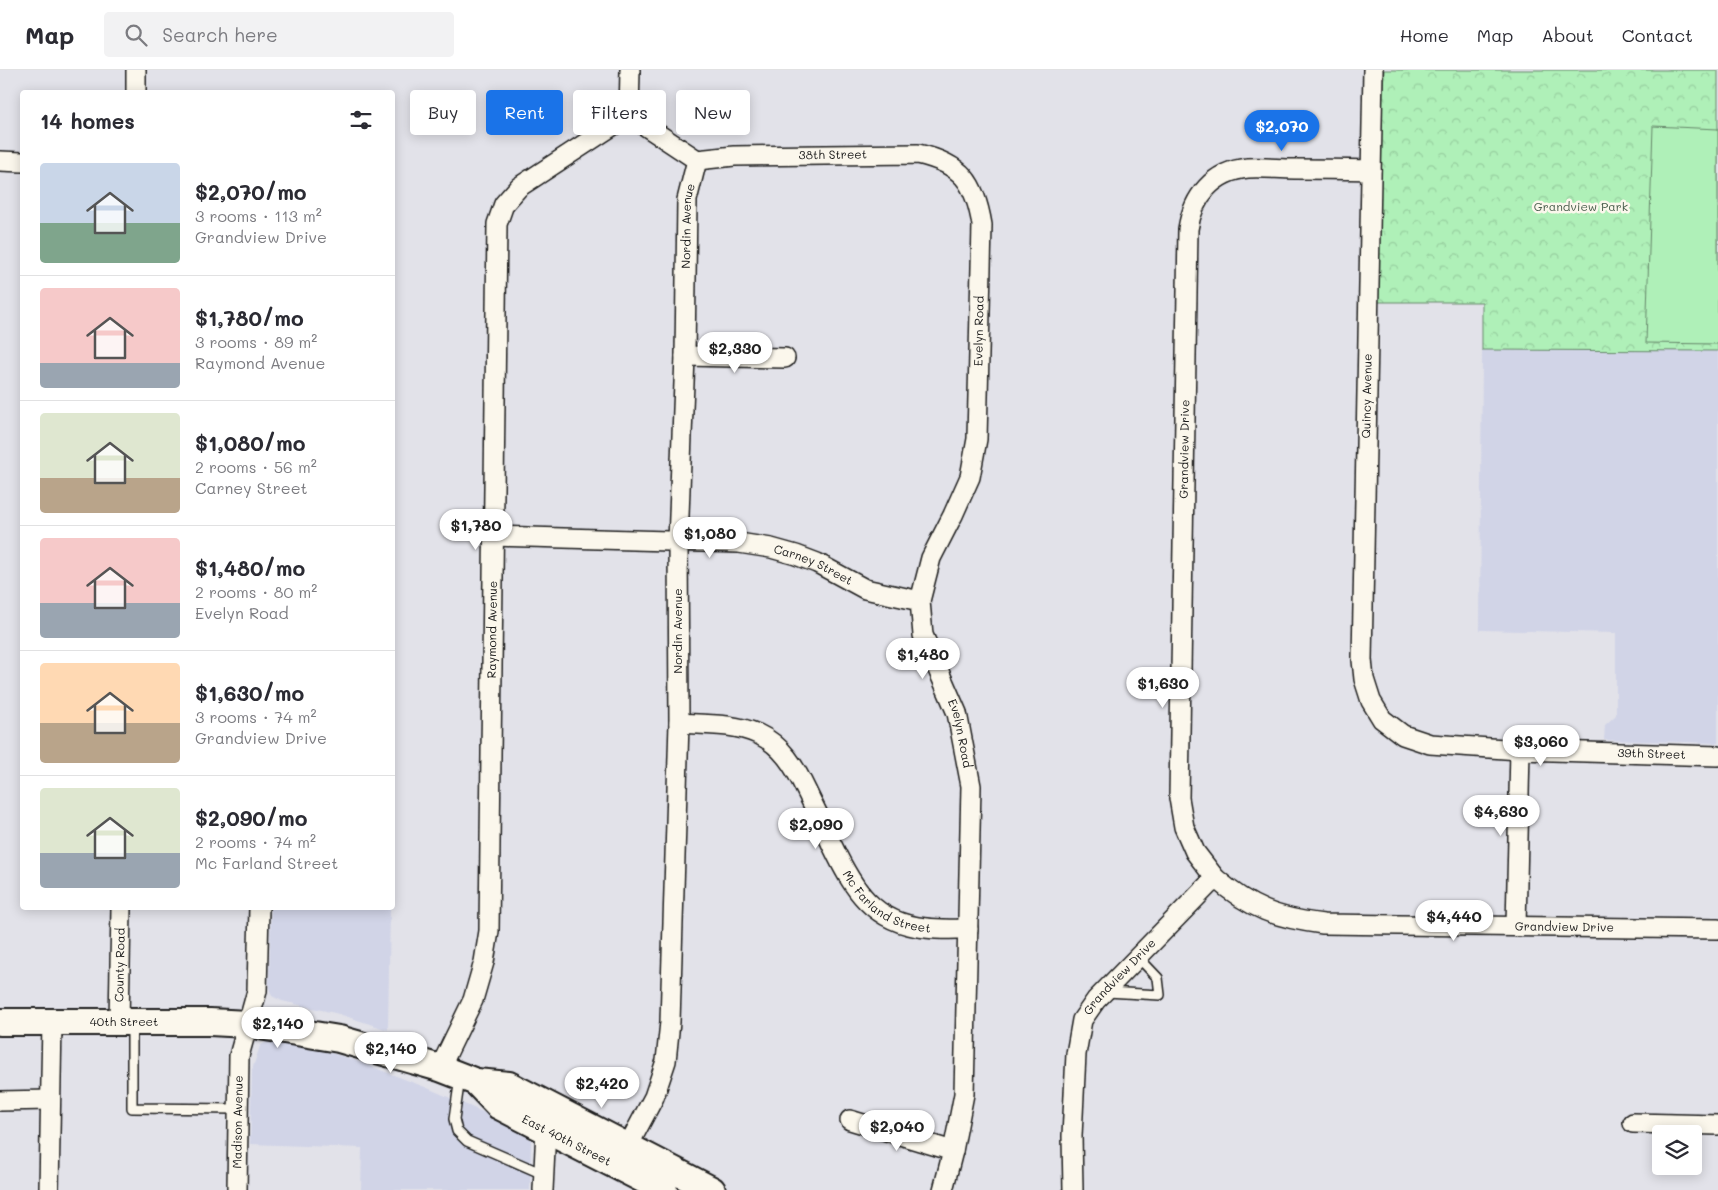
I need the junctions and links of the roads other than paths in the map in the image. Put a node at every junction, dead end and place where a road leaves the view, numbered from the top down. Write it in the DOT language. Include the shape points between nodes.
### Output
graph roads {
  1 [pos="136,70"];
  2 [pos="630,70"];
  3 [pos="1373,70"];
  4 [pos="136,90"];
  5 [pos="630,90"];
  6 [pos="598,135"];
  7 [pos="659,135"];
  8 [pos="697,160"];
  9 [pos="0,161"];
  10 [pos="20,162"];
  11 [pos="1371,170"];
  12 [pos="963,176"];
  13 [pos="685,356"];
  14 [pos="786,358"];
  15 [pos="493,536"];
  16 [pos="678,542"];
  17 [pos="920,601"];
  18 [pos="1382,719"];
  19 [pos="679,724"];
  20 [pos="1520,750"];
  21 [pos="1718,756"];
  22 [pos="1214,878"];
  23 [pos="121,910"];
  24 [pos="259,910"];
  25 [pos="1516,926"];
  26 [pos="968,930"];
  27 [pos="1718,930"];
  28 [pos="1138,957"];
  29 [pos="1104,992"];
  30 [pos="0,1022"];
  31 [pos="52,1022"];
  32 [pos="126,1023"];
  33 [pos="247,1024"];
  34 [pos="459,1075"];
  35 [pos="50,1100"];
  36 [pos="0,1101"];
  37 [pos="238,1102"];
  38 [pos="850,1120"];
  39 [pos="1633,1123"];
  40 [pos="1718,1125"];
  41 [pos="546,1129"];
  42 [pos="628,1146"];
  43 [pos="953,1151"];
  44 [pos="543,1182"];
  45 [pos="48,1190"];
  46 [pos="237,1190"];
  47 [pos="664,1190"];
  48 [pos="712,1190"];
  49 [pos="943,1190"];
  50 [pos="1073,1190"];
  1 -- 4 [label="street"];
  2 -- 5 [label="street"];
  3 -- 11 [label="street, Quincy Avenue"];
  6 -- 15 [label="street, Raymond Avenue" via="519,187 504,204 497,224"];
  7 -- 8 [label="street"];
  8 -- 12 [label="street, 38th Street" via="734,156 918,154 936,158"];
  8 -- 13 [label="street, Nordin Avenue" via="687,200"];
  9 -- 10 [label="street"];
  11 -- 18 [label="street, Quincy Avenue" via="1362,660 1371,701"];
  11 -- 22 [label="street, Grandview Drive" via="1246,168 1224,175 1207,187 1190,214 1178,798 1184,827 1195,852"];
  12 -- 17 [label="street, Evelyn Road" via="974,190 982,225 976,439 970,477 931,558"];
  13 -- 14 [label="street"];
  13 -- 16 [label="street, Nordin Avenue"];
  15 -- 16 [label="street, Carney Street"];
  15 -- 34 [label="street, Raymond Avenue" via="489,931"];
  16 -- 17 [label="street, Carney Street" via="739,543 771,548 817,563 866,589"];
  16 -- 19 [label="street, Nordin Avenue"];
  17 -- 26 [label="street, Evelyn Road" via="923,635 957,713 971,786"];
  18 -- 20 [label="street, 39th Street" via="1403,734 1430,744"];
  19 -- 26 [label="street, Mc Farland Street" via="743,728 774,744 788,757 799,775 846,873 866,901 892,919 908,924"];
  19 -- 42 [label="street, Nordin Avenue" via="666,1061 654,1097"];
  20 -- 21 [label="street, 39th Street"];
  20 -- 25 [label="street"];
  22 -- 25 [label="street, Grandview Drive" via="1257,907 1299,921"];
  22 -- 28 [label="street, Grandview Drive"];
  23 -- 32 [label="street, County Road"];
  24 -- 33 [label="street, Madison Avenue" via="257,991"];
  25 -- 27 [label="street, Grandview Drive"];
  26 -- 43 [label="street, Evelyn Road" via="964,1094"];
  28 -- 29 [label="street, Grandview Drive"];
  28 -- 29 [label="lane" via="1158,978 1160,994"];
  29 -- 50 [label="street, Grandview Drive" via="1082,1020 1076,1054"];
  30 -- 31 [label="main road, 40th Street"];
  31 -- 32 [label="main road, 40th Street"];
  31 -- 35 [label="street"];
  32 -- 33 [label="main road, 40th Street"];
  32 -- 37 [label="lane" via="132,1108"];
  33 -- 34 [label="main road, East 40th Street" via="339,1039"];
  33 -- 37 [label="street, Madison Avenue" via="239,1056"];
  34 -- 41 [label="main road, East 40th Street" via="498,1106"];
  34 -- 42 [label="main road, East 40th Street" via="509,1085"];
  34 -- 44 [label="lane" via="454,1119 457,1131 467,1141"];
  35 -- 36 [label="street"];
  35 -- 45 [label="street"];
  37 -- 46 [label="street, Madison Avenue"];
  38 -- 43 [label="street"];
  39 -- 40 [label="street"];
  41 -- 44 [label="street"];
  41 -- 47 [label="main road, East 40th Street"];
  42 -- 48 [label="main road, East 40th Street"];
  43 -- 49 [label="street, Evelyn Road"];
}
